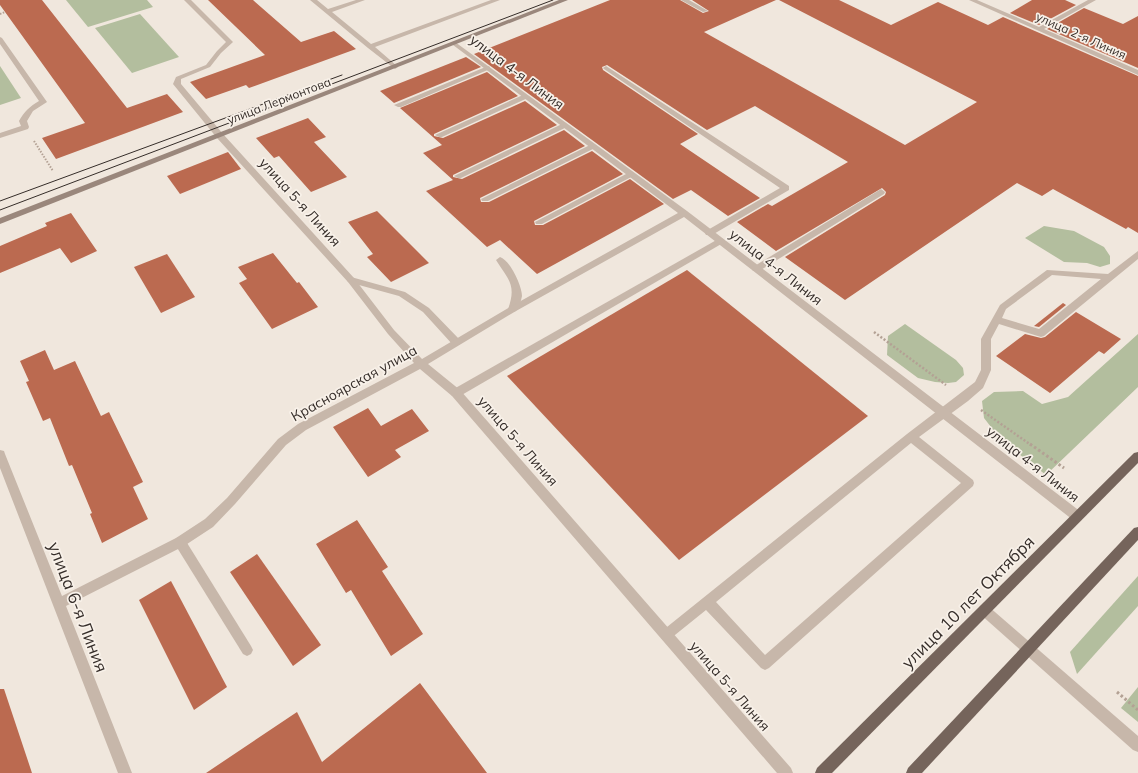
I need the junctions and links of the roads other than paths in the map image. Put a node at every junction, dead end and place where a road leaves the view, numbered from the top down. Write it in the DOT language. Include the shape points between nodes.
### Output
graph roads {
  1 [pos="187,0"];
  2 [pos="313,0"];
  3 [pos="362,0"];
  4 [pos="497,0"];
  5 [pos="566,0"];
  6 [pos="684,0"];
  7 [pos="972,0"];
  8 [pos="1093,0"];
  9 [pos="705,11"];
  10 [pos="328,12"];
  11 [pos="1040,30"];
  12 [pos="0,39"];
  13 [pos="455,44"];
  14 [pos="370,47"];
  15 [pos="395,67"];
  16 [pos="488,68"];
  17 [pos="606,68"];
  18 [pos="1138,73"];
  19 [pos="526,97"];
  20 [pos="398,105"];
  21 [pos="565,126"];
  22 [pos="439,135"];
  23 [pos="0,136"];
  24 [pos="220,136"];
  25 [pos="593,147"];
  26 [pos="631,175"];
  27 [pos="458,176"];
  28 [pos="881,192"];
  29 [pos="485,199"];
  30 [pos="684,213"];
  31 [pos="0,221"];
  32 [pos="540,222"];
  33 [pos="709,232"];
  34 [pos="720,241"];
  35 [pos="1138,254"];
  36 [pos="500,260"];
  37 [pos="756,269"];
  38 [pos="1110,277"];
  39 [pos="351,280"];
  40 [pos="513,309"];
  41 [pos="996,320"];
  42 [pos="456,342"];
  43 [pos="421,364"];
  44 [pos="456,393"];
  45 [pos="942,412"];
  46 [pos="911,437"];
  47 [pos="0,454"];
  48 [pos="1138,456"];
  49 [pos="1077,516"];
  50 [pos="1138,532"];
  51 [pos="180,542"];
  52 [pos="707,602"];
  53 [pos="58,604"];
  54 [pos="984,610"];
  55 [pos="666,635"];
  56 [pos="247,650"];
  57 [pos="1029,650"];
  58 [pos="1138,745"];
  59 [pos="125,773"];
  60 [pos="786,773"];
  61 [pos="822,773"];
  62 [pos="913,773"];
  1 -- 24 [label="street, улица 5-я Линия" via="230,42 208,66 178,78 177,84"];
  2 -- 10 [label="street"];
  3 -- 10 [label="street"];
  4 -- 14 [label="street"];
  5 -- 13 [label="main road, улица Лермонтова"];
  6 -- 9 [label="street"];
  7 -- 11 [label="street, улица 2-я Линия"];
  8 -- 11 [label="street"];
  10 -- 14 [label="street"];
  11 -- 18 [label="street, улица 2-я Линия"];
  12 -- 23 [label="street" via="43,102 25,114 25,127"];
  13 -- 15 [label="main road, улица Лермонтова"];
  13 -- 16 [label="street, улица 4-я Линия"];
  14 -- 15 [label="street"];
  15 -- 24 [label="main road, улица Лермонтова"];
  16 -- 19 [label="street, улица 4-я Линия"];
  16 -- 20 [label="street"];
  17 -- 33 [label="street" via="786,188"];
  19 -- 21 [label="street, улица 4-я Линия"];
  19 -- 22 [label="street"];
  21 -- 25 [label="street, улица 4-я Линия"];
  21 -- 27 [label="street"];
  24 -- 31 [label="main road, улица Лермонтова"];
  24 -- 39 [label="street, улица 5-я Линия"];
  25 -- 26 [label="street, улица 4-я Линия"];
  25 -- 29 [label="street"];
  26 -- 30 [label="street, улица 4-я Линия"];
  26 -- 32 [label="street"];
  28 -- 37 [label="street"];
  30 -- 33 [label="street, улица 4-я Линия"];
  30 -- 40 [label="street, Красноярская улица"];
  33 -- 34 [label="street, улица 4-я Линия"];
  34 -- 37 [label="street, улица 4-я Линия"];
  34 -- 44 [label="street"];
  35 -- 38 [label="street"];
  36 -- 40 [label="street" via="506,267 517,296"];
  37 -- 45 [label="street, улица 4-я Линия"];
  38 -- 41 [label="street" via="1050,272 1003,307"];
  38 -- 41 [label="street" via="1041,333"];
  39 -- 42 [label="street" via="402,294 426,310"];
  39 -- 43 [label="street, улица 5-я Линия" via="391,332"];
  40 -- 42 [label="street, Красноярская улица"];
  41 -- 45 [label="street" via="986,339 986,370 979,385"];
  42 -- 43 [label="street, Красноярская улица"];
  43 -- 44 [label="street, улица 5-я Линия"];
  43 -- 51 [label="street, Красноярская улица" via="302,427 282,442 209,523"];
  44 -- 55 [label="street, улица 5-я Линия"];
  45 -- 46 [label="street"];
  45 -- 49 [label="street, улица 4-я Линия"];
  46 -- 52 [label="street"];
  46 -- 52 [label="street" via="969,484 765,664"];
  47 -- 53 [label="street, улица 6-я Линия"];
  48 -- 49 [label="main road, улица 10 лет Октября"];
  49 -- 54 [label="main road, улица 10 лет Октября"];
  50 -- 57 [label="main road"];
  51 -- 53 [label="street, Красноярская улица"];
  51 -- 56 [label="street"];
  52 -- 55 [label="street"];
  53 -- 59 [label="street, улица 6-я Линия"];
  54 -- 57 [label="street"];
  54 -- 61 [label="main road, улица 10 лет Октября"];
  55 -- 60 [label="street, улица 5-я Линия"];
  57 -- 58 [label="street"];
  57 -- 62 [label="main road"];
}
